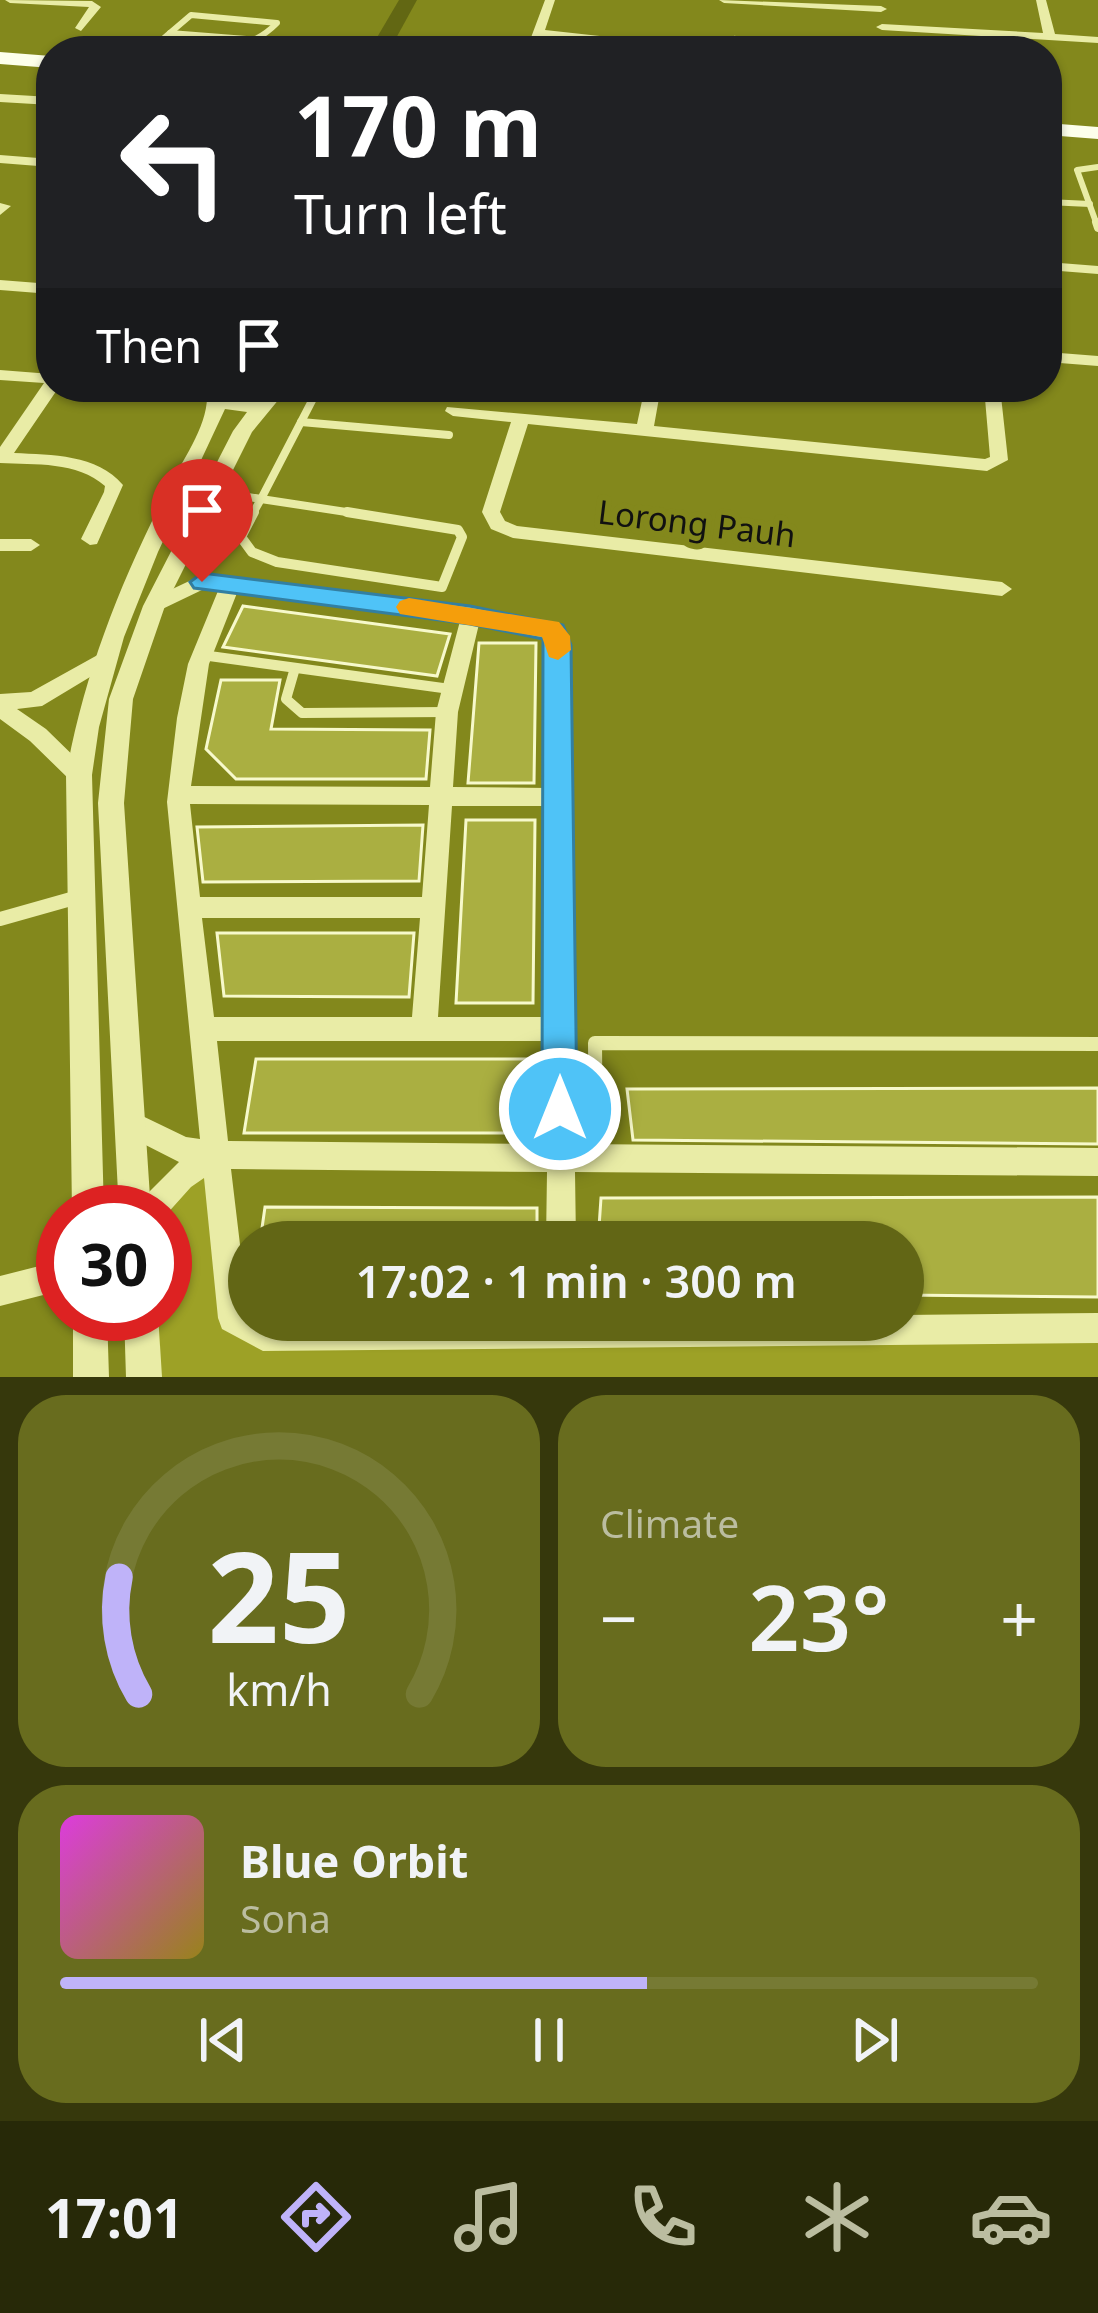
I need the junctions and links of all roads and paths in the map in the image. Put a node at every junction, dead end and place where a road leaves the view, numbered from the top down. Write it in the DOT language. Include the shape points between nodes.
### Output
graph roads {
  1 [pos="10,0"];
  2 [pos="42,0"];
  3 [pos="550,0"];
  4 [pos="724,0"];
  5 [pos="1041,0"];
  6 [pos="789,2"];
  7 [pos="881,4"];
  8 [pos="882,27"];
  9 [pos="82,28"];
  10 [pos="170,33"];
  11 [pos="540,33"];
  12 [pos="999,34"];
  13 [pos="167,36"];
  14 [pos="209,36"];
  15 [pos="266,36"];
  16 [pos="539,36"];
  17 [pos="578,36"];
  18 [pos="883,36"];
  19 [pos="1033,36"];
  20 [pos="1050,36"];
  21 [pos="1062,38"];
  22 [pos="1098,40"];
  23 [pos="0,54"];
  24 [pos="36,56"];
  25 [pos="0,98"];
  26 [pos="36,100"];
  27 [pos="1062,121"];
  28 [pos="1098,123"];
  29 [pos="1062,130"];
  30 [pos="1098,133"];
  31 [pos="0,159"];
  32 [pos="36,162"];
  33 [pos="1098,167"];
  34 [pos="1062,203"];
  35 [pos="1090,204"];
  36 [pos="1098,228"];
  37 [pos="1062,267"];
  38 [pos="1098,270"];
  39 [pos="0,285"];
  40 [pos="36,288"];
  41 [pos="1062,358"];
  42 [pos="1098,361"];
  43 [pos="0,375"];
  44 [pos="36,380"];
  45 [pos="38,402"];
  46 [pos="214,402"];
  47 [pos="269,402"];
  48 [pos="312,402"];
  49 [pos="650,402"];
  50 [pos="994,402"];
  51 [pos="453,411"];
  52 [pos="521,419"];
  53 [pos="301,422"];
  54 [pos="645,430"];
  55 [pos="448,435"];
  56 [pos="1,457"];
  57 [pos="212,491"];
  58 [pos="260,499"];
  59 [pos="90,539"];
  60 [pos="0,545"];
  61 [pos="31,545"];
  62 [pos="177,560"];
  63 [pos="202,582"];
  64 [pos="231,586"];
  65 [pos="1002,589"];
  66 [pos="154,606"];
  67 [pos="470,615"];
  68 [pos="199,654"];
  69 [pos="103,660"];
  70 [pos="296,668"];
  71 [pos="449,701"];
  72 [pos="0,705"];
  73 [pos="79,775"];
  74 [pos="178,795"];
  75 [pos="442,796"];
  76 [pos="559,797"];
  77 [pos="81,896"];
  78 [pos="187,908"];
  79 [pos="434,908"];
  80 [pos="0,919"];
  81 [pos="201,1029"];
  82 [pos="424,1029"];
  83 [pos="560,1030"];
  84 [pos="1098,1044"];
  85 [pos="130,1123"];
  86 [pos="215,1155"];
  87 [pos="560,1158"];
  88 [pos="596,1158"];
  89 [pos="1098,1162"];
  90 [pos="87,1185"];
  91 [pos="133,1185"];
  92 [pos="171,1185"];
  93 [pos="561,1221"];
  94 [pos="228,1280"];
  95 [pos="36,1282"];
  96 [pos="0,1291"];
  97 [pos="924,1328"];
  98 [pos="1098,1328"];
  99 [pos="90,1341"];
  100 [pos="142,1341"];
  101 [pos="91,1377"];
  102 [pos="144,1377"];
  1 -- 2 [label="street"];
  2 -- 9 [label="street" via="92,4"];
  3 -- 11 [label="street"];
  4 -- 6 [label="street"];
  5 -- 20 [label="street"];
  6 -- 7 [label="street"];
  7 -- 8 [label="street"];
  8 -- 12 [label="street"];
  8 -- 18 [label="street"];
  10 -- 13 [label="lane"];
  10 -- 14 [label="lane"];
  10 -- 15 [label="lane" via="197,14 274,20"];
  11 -- 16 [label="street"];
  11 -- 17 [label="street"];
  12 -- 19 [label="street"];
  21 -- 22 [label="street"];
  23 -- 24 [label="main road"];
  25 -- 26 [label="street"];
  27 -- 28 [label="main road"];
  29 -- 30 [label="main road"];
  31 -- 32 [label="street"];
  33 -- 35 [label="lane" via="1077,170"];
  34 -- 35 [label="lane"];
  35 -- 36 [label="lane"];
  37 -- 38 [label="street"];
  39 -- 40 [label="street"];
  41 -- 42 [label="street"];
  43 -- 44 [label="street"];
  45 -- 56 [label="street"];
  46 -- 69 [label="street"];
  47 -- 57 [label="street"];
  48 -- 53 [label="lane"];
  49 -- 54 [label="street"];
  50 -- 54 [label="street" via="996,464"];
  51 -- 52 [label="street"];
  52 -- 54 [label="street"];
  52 -- 65 [label="street, Lorong Pauh" via="491,512 513,532"];
  53 -- 55 [label="lane"];
  53 -- 58 [label="lane"];
  56 -- 59 [label="street" via="105,474 115,485"];
  57 -- 58 [label="lane"];
  57 -- 62 [label="street"];
  58 -- 58 [label="lane" via="458,530 462,537 440,589 278,562 252,552 241,537"];
  60 -- 61 [label="street"];
  62 -- 63 [label="street"];
  62 -- 66 [label="street"];
  63 -- 64 [label="street"];
  63 -- 66 [label="street"];
  64 -- 67 [label="street"];
  64 -- 68 [label="street"];
  66 -- 85 [label="street" via="121,699 111,803"];
  67 -- 71 [label="street"];
  67 -- 76 [label="street" via="556,636"];
  68 -- 70 [label="lane"];
  68 -- 74 [label="street"];
  69 -- 72 [label="street" via="35,700"];
  69 -- 73 [label="street"];
  70 -- 71 [label="lane"];
  70 -- 71 [label="lane" via="286,699 302,712"];
  71 -- 75 [label="street"];
  72 -- 73 [label="street"];
  73 -- 77 [label="street"];
  74 -- 75 [label="street"];
  74 -- 78 [label="street"];
  75 -- 76 [label="street"];
  75 -- 79 [label="street"];
  76 -- 83 [label="street"];
  77 -- 80 [label="lane"];
  77 -- 90 [label="street"];
  78 -- 79 [label="street"];
  78 -- 81 [label="street"];
  79 -- 82 [label="street"];
  81 -- 82 [label="street"];
  81 -- 86 [label="street"];
  82 -- 83 [label="street"];
  83 -- 87 [label="street"];
  84 -- 88 [label="lane" via="595,1043"];
  85 -- 86 [label="street" via="183,1150"];
  85 -- 91 [label="street"];
  86 -- 87 [label="street"];
  86 -- 92 [label="street"];
  86 -- 94 [label="street"];
  87 -- 88 [label="street"];
  87 -- 93 [label="street"];
  88 -- 89 [label="street"];
  95 -- 96 [label="street"];
  97 -- 98 [label="street"];
  99 -- 101 [label="street"];
  100 -- 102 [label="street"];
}
